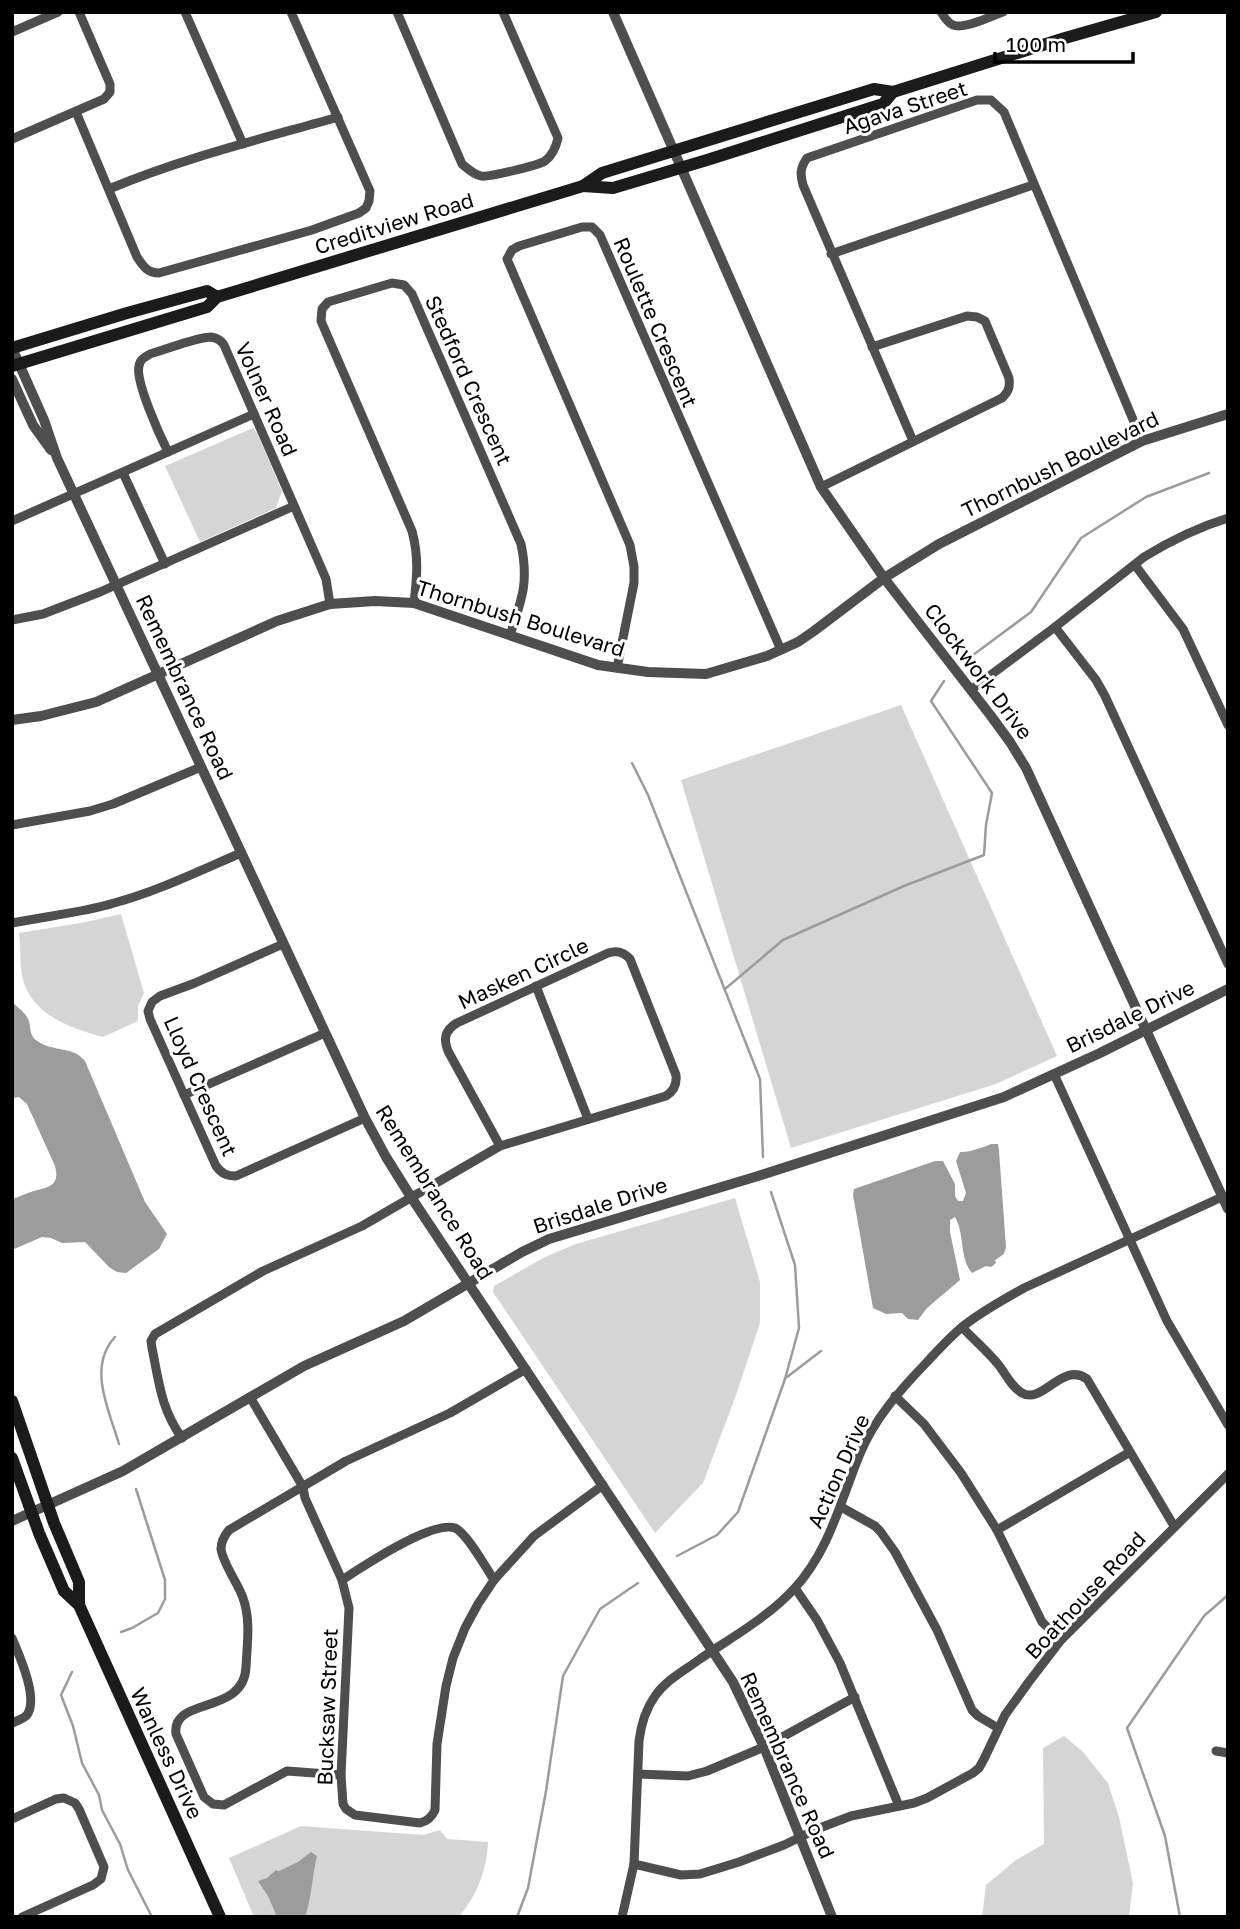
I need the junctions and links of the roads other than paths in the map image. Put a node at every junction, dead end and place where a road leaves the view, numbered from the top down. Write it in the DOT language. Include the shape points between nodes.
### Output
graph roads {
  1 [pos="58,12"];
  2 [pos="79,12"];
  3 [pos="185,12"];
  4 [pos="291,12"];
  5 [pos="397,12"];
  6 [pos="503,12"];
  7 [pos="613,12"];
  8 [pos="942,12"];
  9 [pos="1003,12"];
  10 [pos="1156,12"];
  11 [pos="12,32"];
  12 [pos="893,92"];
  13 [pos="76,111"];
  14 [pos="338,117"];
  15 [pos="12,139"];
  16 [pos="243,144"];
  17 [pos="674,151"];
  18 [pos="681,167"];
  19 [pos="1033,185"];
  20 [pos="583,186"];
  21 [pos="109,189"];
  22 [pos="831,254"];
  23 [pos="216,297"];
  24 [pos="872,346"];
  25 [pos="12,348"];
  26 [pos="16,365"];
  27 [pos="12,379"];
  28 [pos="254,414"];
  29 [pos="1228,414"];
  30 [pos="913,441"];
  31 [pos="1142,441"];
  32 [pos="168,452"];
  33 [pos="57,458"];
  34 [pos="123,472"];
  35 [pos="821,486"];
  36 [pos="74,494"];
  37 [pos="295,506"];
  38 [pos="1228,518"];
  39 [pos="12,521"];
  40 [pos="165,564"];
  41 [pos="1135,565"];
  42 [pos="884,578"];
  43 [pos="116,585"];
  44 [pos="414,603"];
  45 [pos="330,604"];
  46 [pos="13,619"];
  47 [pos="1055,627"];
  48 [pos="510,635"];
  49 [pos="781,650"];
  50 [pos="617,668"];
  51 [pos="157,674"];
  52 [pos="972,689"];
  53 [pos="12,720"];
  54 [pos="1228,725"];
  55 [pos="201,767"];
  56 [pos="12,825"];
  57 [pos="241,853"];
  58 [pos="12,923"];
  59 [pos="283,944"];
  60 [pos="1228,964"];
  61 [pos="536,986"];
  62 [pos="1228,989"];
  63 [pos="1147,1030"];
  64 [pos="324,1033"];
  65 [pos="1054,1074"];
  66 [pos="184,1095"];
  67 [pos="365,1118"];
  68 [pos="588,1119"];
  69 [pos="500,1146"];
  70 [pos="411,1197"];
  71 [pos="1222,1197"];
  72 [pos="1228,1209"];
  73 [pos="1130,1240"];
  74 [pos="469,1283"];
  75 [pos="962,1327"];
  76 [pos="526,1369"];
  77 [pos="895,1396"];
  78 [pos="250,1397"];
  79 [pos="12,1401"];
  80 [pos="1228,1425"];
  81 [pos="182,1438"];
  82 [pos="1130,1452"];
  83 [pos="12,1458"];
  84 [pos="1228,1474"];
  85 [pos="603,1485"];
  86 [pos="303,1487"];
  87 [pos="48,1505"];
  88 [pos="841,1507"];
  89 [pos="32,1512"];
  90 [pos="12,1521"];
  91 [pos="1174,1526"];
  92 [pos="997,1530"];
  93 [pos="342,1580"];
  94 [pos="494,1580"];
  95 [pos="795,1588"];
  96 [pos="79,1605"];
  97 [pos="12,1638"];
  98 [pos="1061,1640"];
  99 [pos="713,1650"];
  100 [pos="855,1697"];
  101 [pos="12,1723"];
  102 [pos="998,1728"];
  103 [pos="764,1748"];
  104 [pos="1216,1751"];
  105 [pos="1228,1753"];
  106 [pos="638,1774"];
  107 [pos="341,1775"];
  108 [pos="899,1806"];
  109 [pos="12,1819"];
  110 [pos="800,1837"];
  111 [pos="634,1864"];
  112 [pos="22,1917"];
  113 [pos="220,1917"];
  114 [pos="622,1917"];
  115 [pos="832,1917"];
  1 -- 11 [label="street"];
  2 -- 13 [label="street" via="110,92"];
  3 -- 16 [label="street"];
  4 -- 14 [label="street"];
  5 -- 6 [label="street" via="462,164 483,177 543,163 558,138"];
  7 -- 17 [label="street, Clockwork Drive"];
  8 -- 9 [label="street" via="953,26 964,26"];
  10 -- 12 [label="main road, Creditview Road"];
  12 -- 17 [label="main road, Creditview Road" via="874,89"];
  12 -- 18 [label="main road, Creditview Road" via="883,104"];
  13 -- 15 [label="street"];
  13 -- 21 [label="street"];
  14 -- 16 [label="street"];
  14 -- 21 [label="street" via="370,191 369,201 359,213 312,230 153,273 137,257"];
  16 -- 21 [label="street"];
  17 -- 18 [label="street, Clockwork Drive"];
  17 -- 20 [label="main road, Creditview Road" via="602,173"];
  18 -- 20 [label="main road, Creditview Road" via="613,188"];
  18 -- 35 [label="street, Clockwork Drive"];
  19 -- 22 [label="street"];
  19 -- 22 [label="street, Agava Street" via="1004,112 990,100 977,100 807,158 801,167 803,185"];
  19 -- 31 [label="street, Agava Street"];
  20 -- 23 [label="main road, Creditview Road"];
  22 -- 24 [label="street, Agava Street"];
  23 -- 25 [label="main road, Creditview Road" via="207,291"];
  23 -- 26 [label="main road, Creditview Road" via="207,307"];
  24 -- 30 [label="street, Agava Street"];
  24 -- 30 [label="street" via="967,316 985,321 1009,378 1008,392"];
  25 -- 26 [label="street, Remembrance Road"];
  26 -- 33 [label="street, Remembrance Road"];
  27 -- 33 [label="street, Remembrance Road" via="33,425"];
  28 -- 32 [label="street"];
  28 -- 32 [label="street, Volner Road" via="222,341 207,337 150,354 139,364 139,373"];
  28 -- 37 [label="street, Volner Road"];
  29 -- 31 [label="street, Thornbush Boulevard"];
  30 -- 35 [label="street"];
  31 -- 42 [label="street, Thornbush Boulevard" via="939,544"];
  32 -- 34 [label="street"];
  33 -- 36 [label="street, Remembrance Road"];
  34 -- 36 [label="street"];
  34 -- 40 [label="street"];
  35 -- 42 [label="street, Clockwork Drive"];
  36 -- 39 [label="street"];
  36 -- 43 [label="street, Remembrance Road"];
  37 -- 40 [label="street"];
  37 -- 45 [label="street, Volner Road" via="326,579"];
  38 -- 41 [label="street" via="1159,548"];
  40 -- 43 [label="street"];
  41 -- 47 [label="street"];
  41 -- 54 [label="street" via="1183,629"];
  42 -- 49 [label="street, Thornbush Boulevard"];
  42 -- 52 [label="street, Clockwork Drive"];
  43 -- 46 [label="street" via="44,614"];
  43 -- 51 [label="street, Remembrance Road"];
  44 -- 45 [label="street, Thornbush Boulevard"];
  44 -- 48 [label="street, Thornbush Boulevard"];
  44 -- 48 [label="street, Stedford Crescent" via="418,552 412,531 321,321 321,309 328,302 392,283 404,285 412,294 521,544 526,578"];
  45 -- 51 [label="street, Thornbush Boulevard" via="277,621"];
  47 -- 52 [label="street"];
  47 -- 60 [label="street" via="1105,696"];
  48 -- 50 [label="street, Thornbush Boulevard"];
  49 -- 50 [label="street, Thornbush Boulevard" via="706,674"];
  49 -- 50 [label="street, Roulette Crescent" via="600,235 587,226 519,246 507,259 630,545 634,583"];
  51 -- 53 [label="street, Thornbush Boulevard" via="96,702"];
  51 -- 55 [label="street, Remembrance Road"];
  52 -- 63 [label="street, Clockwork Drive" via="1026,768"];
  55 -- 56 [label="street" via="113,804"];
  55 -- 57 [label="street, Remembrance Road"];
  57 -- 58 [label="street" via="117,903"];
  57 -- 59 [label="street, Remembrance Road"];
  59 -- 64 [label="street, Remembrance Road"];
  59 -- 66 [label="street, Lloyd Crescent" via="152,1002 150,1019"];
  61 -- 68 [label="street"];
  61 -- 68 [label="street, Masken Circle" via="608,953 622,953 630,959 671,1062 676,1081 672,1092"];
  61 -- 69 [label="street, Masken Circle" via="457,1023 446,1036 448,1051"];
  62 -- 63 [label="street, Brisdale Drive"];
  63 -- 65 [label="street, Brisdale Drive"];
  63 -- 71 [label="street, Clockwork Drive"];
  64 -- 66 [label="street"];
  64 -- 67 [label="street, Remembrance Road"];
  65 -- 73 [label="street"];
  65 -- 74 [label="street, Brisdale Drive" via="971,1109 559,1236"];
  66 -- 67 [label="street, Lloyd Crescent" via="216,1166 228,1176"];
  67 -- 70 [label="street, Remembrance Road"];
  68 -- 69 [label="street, Masken Circle"];
  69 -- 70 [label="street, Masken Circle"];
  70 -- 74 [label="street, Remembrance Road"];
  70 -- 81 [label="street, Masken Circle" via="362,1226 255,1275 155,1334 151,1341 163,1403"];
  71 -- 72 [label="street, Clockwork Drive"];
  71 -- 73 [label="street, Action Drive"];
  73 -- 75 [label="street, Action Drive" via="1024,1288"];
  73 -- 80 [label="street" via="1167,1321"];
  74 -- 76 [label="street, Remembrance Road"];
  74 -- 78 [label="street, Brisdale Drive" via="404,1321 304,1366"];
  75 -- 77 [label="street, Action Drive"];
  75 -- 82 [label="street" via="1023,1394 1036,1394 1068,1375 1087,1379"];
  76 -- 85 [label="street, Remembrance Road"];
  76 -- 86 [label="street"];
  77 -- 88 [label="street, Action Drive" via="866,1440"];
  77 -- 92 [label="street" via="947,1454"];
  78 -- 81 [label="street, Brisdale Drive"];
  78 -- 86 [label="street, Bucksaw Street"];
  79 -- 87 [label="main road, Wanless Drive"];
  81 -- 87 [label="street, Brisdale Drive"];
  82 -- 91 [label="street"];
  82 -- 92 [label="street"];
  83 -- 89 [label="main road, Wanless Drive"];
  84 -- 91 [label="street, Boathouse Road"];
  85 -- 94 [label="street, Bucksaw Street" via="534,1536"];
  85 -- 99 [label="street, Remembrance Road"];
  86 -- 93 [label="street, Bucksaw Street"];
  86 -- 107 [label="street" via="225,1535 223,1554 248,1620 246,1676 235,1694 183,1714 175,1728 204,1797 213,1804 229,1803 287,1771"];
  87 -- 89 [label="street, Brisdale Drive"];
  87 -- 96 [label="main road, Wanless Drive" via="79,1582"];
  88 -- 95 [label="street, Action Drive" via="823,1548"];
  88 -- 102 [label="street" via="875,1526 885,1538 919,1595 972,1710"];
  89 -- 90 [label="street, Brisdale Drive"];
  89 -- 96 [label="main road, Wanless Drive" via="64,1591"];
  91 -- 98 [label="street, Boathouse Road"];
  92 -- 98 [label="street" via="1042,1622"];
  93 -- 94 [label="street" via="395,1547 451,1527 464,1536"];
  93 -- 107 [label="street, Bucksaw Street" via="349,1608"];
  94 -- 107 [label="street, Bucksaw Street" via="453,1658 437,1744 435,1810 430,1819 421,1823 355,1815 343,1804"];
  95 -- 99 [label="street, Action Drive"];
  95 -- 100 [label="street" via="830,1644"];
  96 -- 113 [label="main road, Wanless Drive"];
  97 -- 101 [label="street" via="25,1670 30,1707"];
  98 -- 102 [label="street, Boathouse Road"];
  99 -- 103 [label="street, Remembrance Road"];
  99 -- 106 [label="street, Action Drive" via="663,1685 648,1707 641,1729"];
  100 -- 103 [label="street"];
  100 -- 108 [label="street"];
  102 -- 108 [label="street, Boathouse Road" via="973,1773 927,1798"];
  103 -- 106 [label="street" via="698,1774"];
  103 -- 110 [label="street, Remembrance Road"];
  104 -- 105 [label="street"];
  106 -- 111 [label="street, Action Drive"];
  108 -- 110 [label="street, Boathouse Road" via="851,1816"];
  109 -- 112 [label="street" via="56,1799 69,1799 79,1809 104,1867 101,1879 93,1885"];
  110 -- 111 [label="street, Boathouse Road" via="700,1874 681,1875"];
  110 -- 115 [label="street, Remembrance Road"];
  111 -- 114 [label="street, Action Drive"];
}
